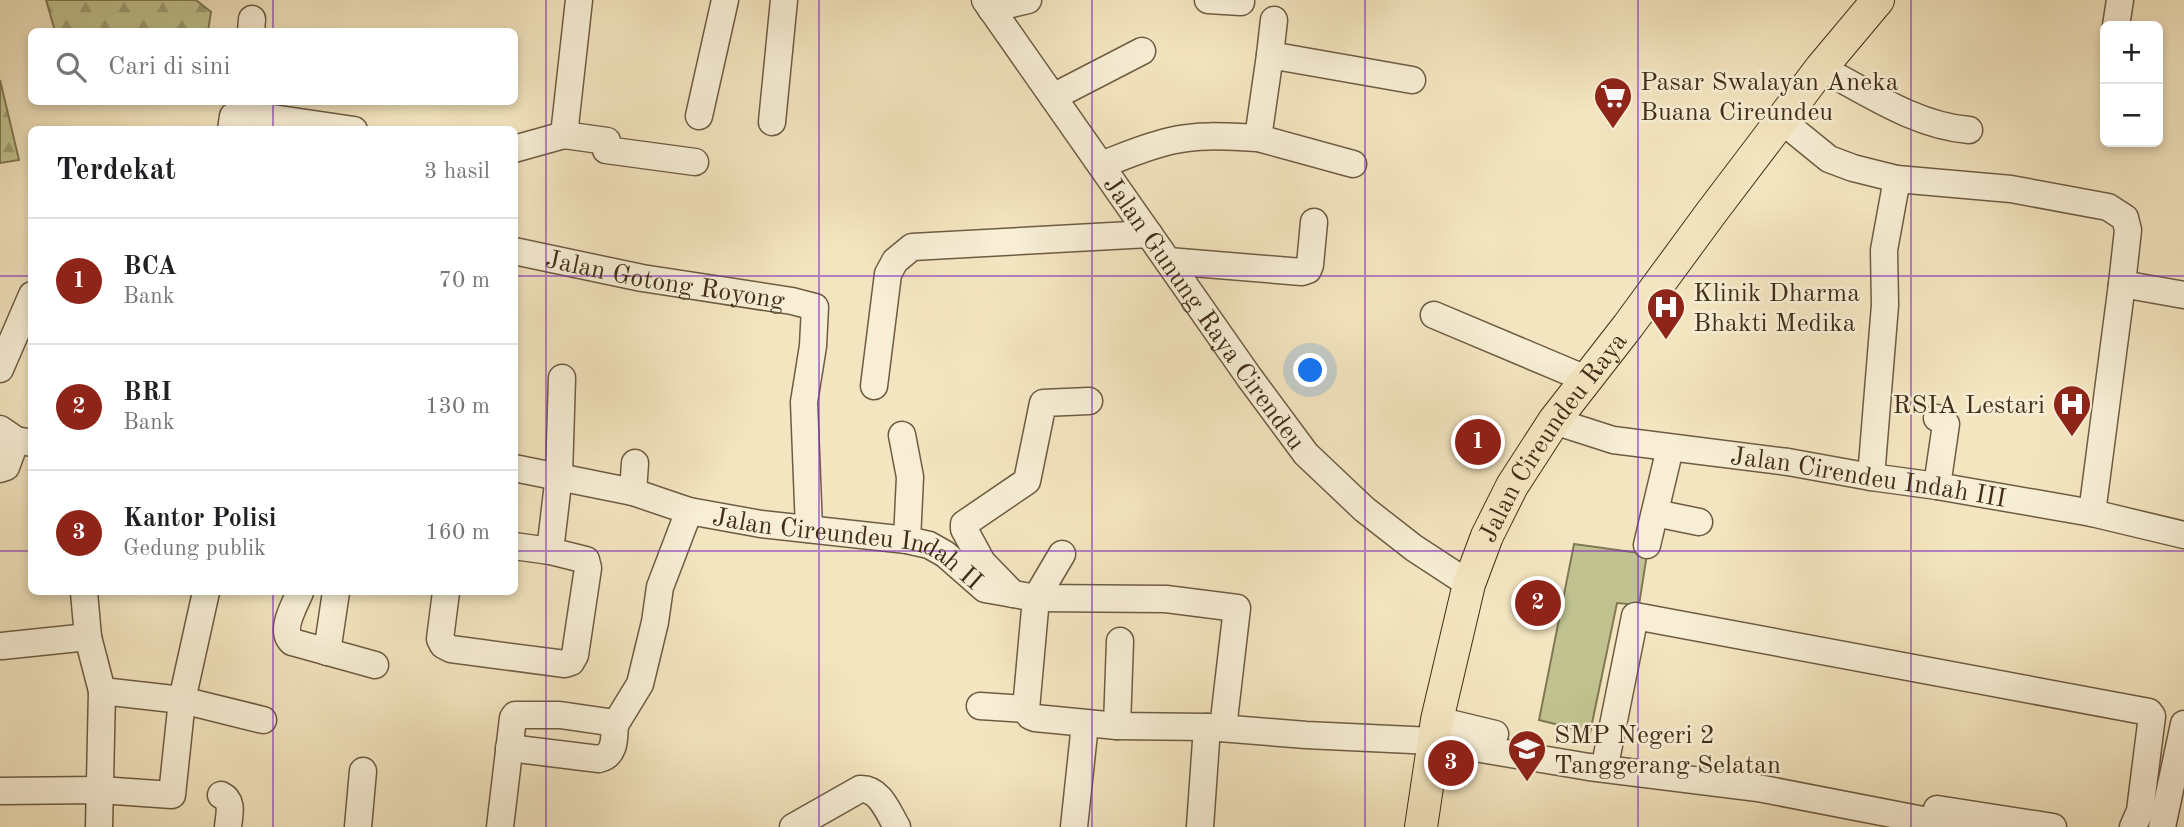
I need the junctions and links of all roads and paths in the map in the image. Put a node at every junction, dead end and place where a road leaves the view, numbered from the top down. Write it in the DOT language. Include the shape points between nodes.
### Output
graph roads {
  1 [pos="579,0"];
  2 [pos="724,0"];
  3 [pos="784,0"];
  4 [pos="1028,0"];
  5 [pos="1208,0"];
  6 [pos="1878,0"];
  7 [pos="2120,0"];
  8 [pos="1241,2"];
  9 [pos="988,4"];
  10 [pos="1274,20"];
  11 [pos="2117,21"];
  12 [pos="1142,51"];
  13 [pos="1270,55"];
  14 [pos="1821,68"];
  15 [pos="1412,80"];
  16 [pos="1053,97"];
  17 [pos="240,115"];
  18 [pos="699,116"];
  19 [pos="1781,120"];
  20 [pos="772,122"];
  21 [pos="324,126"];
  22 [pos="1969,130"];
  23 [pos="564,135"];
  24 [pos="1258,138"];
  25 [pos="518,148"];
  26 [pos="695,162"];
  27 [pos="1353,164"];
  28 [pos="1101,165"];
  29 [pos="1897,180"];
  30 [pos="1314,222"];
  31 [pos="1149,233"];
  32 [pos="518,252"];
  33 [pos="1168,261"];
  34 [pos="2122,284"];
  35 [pos="2184,295"];
  36 [pos="28,304"];
  37 [pos="1434,315"];
  38 [pos="0,369"];
  39 [pos="562,377"];
  40 [pos="1586,379"];
  41 [pos="874,386"];
  42 [pos="1089,401"];
  43 [pos="1937,418"];
  44 [pos="1555,421"];
  45 [pos="902,435"];
  46 [pos="16,437"];
  47 [pos="1671,447"];
  48 [pos="635,463"];
  49 [pos="0,469"];
  50 [pos="518,469"];
  51 [pos="559,475"];
  52 [pos="1871,477"];
  53 [pos="1937,486"];
  54 [pos="634,492"];
  55 [pos="689,511"];
  56 [pos="1655,513"];
  57 [pos="2092,513"];
  58 [pos="1699,522"];
  59 [pos="809,528"];
  60 [pos="2184,535"];
  61 [pos="907,540"];
  62 [pos="1647,545"];
  63 [pos="518,546"];
  64 [pos="550,551"];
  65 [pos="1062,554"];
  66 [pos="1469,584"];
  67 [pos="84,595"];
  68 [pos="205,595"];
  69 [pos="299,595"];
  70 [pos="336,595"];
  71 [pos="446,595"];
  72 [pos="1025,596"];
  73 [pos="88,637"];
  74 [pos="1120,641"];
  75 [pos="2,646"];
  76 [pos="327,652"];
  77 [pos="375,665"];
  78 [pos="102,691"];
  79 [pos="182,700"];
  80 [pos="980,706"];
  81 [pos="1026,709"];
  82 [pos="263,720"];
  83 [pos="615,723"];
  84 [pos="2184,723"];
  85 [pos="1085,724"];
  86 [pos="1117,726"];
  87 [pos="1215,727"];
  88 [pos="1435,731"];
  89 [pos="509,748"];
  90 [pos="1606,755"];
  91 [pos="363,771"];
  92 [pos="100,790"];
  93 [pos="0,791"];
  94 [pos="220,796"];
  95 [pos="99,827"];
  96 [pos="228,827"];
  97 [pos="358,827"];
  98 [pos="500,827"];
  99 [pos="793,827"];
  100 [pos="897,827"];
  101 [pos="1074,827"];
  102 [pos="1200,827"];
  103 [pos="1421,827"];
  104 [pos="1959,827"];
  105 [pos="2053,827"];
  106 [pos="2133,827"];
  107 [pos="2162,827"];
  1 -- 23 [label="street"];
  2 -- 18 [label="street"];
  3 -- 20 [label="street"];
  4 -- 9 [label="street"];
  5 -- 8 [label="street"];
  6 -- 14 [label="main road, Jalan Cireundeu Raya"];
  7 -- 11 [label="street"];
  9 -- 16 [label="street, Jalan Gunung Raya Cirendeu"];
  10 -- 13 [label="street"];
  12 -- 16 [label="street"];
  13 -- 15 [label="street"];
  13 -- 24 [label="street"];
  14 -- 19 [label="main road, Jalan Cireundeu Raya"];
  14 -- 22 [label="street" via="1930,123"];
  16 -- 28 [label="street, Jalan Gunung Raya Cirendeu"];
  17 -- 21 [label="street"];
  19 -- 29 [label="street" via="1829,159"];
  19 -- 40 [label="main road, Jalan Cireundeu Raya"];
  23 -- 25 [label="street"];
  23 -- 26 [label="street" via="607,141 606,150"];
  24 -- 27 [label="street"];
  24 -- 28 [label="street" via="1176,139"];
  28 -- 31 [label="street, Jalan Gunung Raya Cirendeu"];
  29 -- 34 [label="street" via="2011,189 2108,207 2125,218 2128,230"];
  29 -- 52 [label="street" via="1884,250 1885,305"];
  30 -- 33 [label="street" via="1310,265 1302,272"];
  31 -- 33 [label="street, Jalan Gunung Raya Cirendeu"];
  31 -- 41 [label="street" via="912,247 888,274"];
  32 -- 59 [label="street, Jalan Gotong Royong" via="815,307 804,402"];
  33 -- 66 [label="street, Jalan Gunung Raya Cirendeu" via="1306,454 1364,509"];
  34 -- 35 [label="street"];
  34 -- 57 [label="street"];
  36 -- 38 [label="street"];
  37 -- 40 [label="street"];
  39 -- 51 [label="street"];
  40 -- 44 [label="main road, Jalan Cireundeu Raya"];
  42 -- 72 [label="street" via="1043,403 1027,481 964,524 982,562"];
  43 -- 53 [label="street" via="1946,424"];
  44 -- 47 [label="street, Jalan Cirendeu Indah III" via="1613,440"];
  44 -- 66 [label="main road, Jalan Cireundeu Raya" via="1511,486"];
  45 -- 61 [label="street" via="910,477"];
  46 -- 49 [label="street" via="6,467"];
  47 -- 52 [label="street, Jalan Cirendeu Indah III" via="1788,461"];
  47 -- 56 [label="street"];
  48 -- 54 [label="street"];
  50 -- 51 [label="street, Jalan Cireundeu Indah II"];
  51 -- 54 [label="street, Jalan Cireundeu Indah II"];
  51 -- 64 [label="street"];
  52 -- 53 [label="street, Jalan Cirendeu Indah III"];
  53 -- 57 [label="street, Jalan Cirendeu Indah III"];
  54 -- 55 [label="street, Jalan Cireundeu Indah II"];
  55 -- 59 [label="street, Jalan Cireundeu Indah II"];
  55 -- 83 [label="street" via="660,587 640,684"];
  56 -- 58 [label="street"];
  56 -- 62 [label="street"];
  57 -- 60 [label="street, Jalan Cirendeu Indah III"];
  59 -- 61 [label="street, Jalan Cireundeu Indah II"];
  61 -- 72 [label="street, Jalan Cireundeu Indah II" via="944,554 980,587"];
  63 -- 64 [label="street"];
  64 -- 71 [label="street" via="586,561 588,568 571,662 443,645"];
  65 -- 72 [label="street"];
  66 -- 88 [label="main road, Jalan Cireundeu Raya"];
  67 -- 73 [label="street"];
  68 -- 79 [label="street"];
  69 -- 76 [label="street" via="287,637"];
  70 -- 76 [label="street"];
  72 -- 81 [label="street"];
  72 -- 87 [label="street, Jalan Cireundeu Indah II" via="1166,598 1236,607"];
  73 -- 75 [label="street"];
  73 -- 78 [label="street"];
  74 -- 86 [label="street"];
  76 -- 77 [label="street"];
  78 -- 79 [label="street"];
  78 -- 92 [label="street"];
  79 -- 82 [label="street"];
  79 -- 92 [label="street" via="172,796"];
  80 -- 81 [label="street"];
  81 -- 85 [label="street" via="1034,718"];
  83 -- 89 [label="street" via="560,715 515,715"];
  83 -- 89 [label="street" via="611,753 599,759"];
  84 -- 107 [label="street"];
  85 -- 86 [label="street"];
  85 -- 101 [label="street"];
  86 -- 87 [label="street"];
  87 -- 88 [label="street" via="1306,735"];
  87 -- 102 [label="street"];
  88 -- 90 [label="street" via="1473,730"];
  88 -- 103 [label="main road, Jalan Cireundeu Raya"];
  88 -- 104 [label="street" via="1589,767 1758,788"];
  89 -- 98 [label="street"];
  90 -- 105 [label="street"];
  90 -- 106 [label="street" via="1635,616 2149,712 2140,811"];
  91 -- 97 [label="street"];
  92 -- 93 [label="street"];
  92 -- 95 [label="street"];
  94 -- 96 [label="street" via="230,803"];
  99 -- 100 [label="street" via="860,789 869,789"];
}
